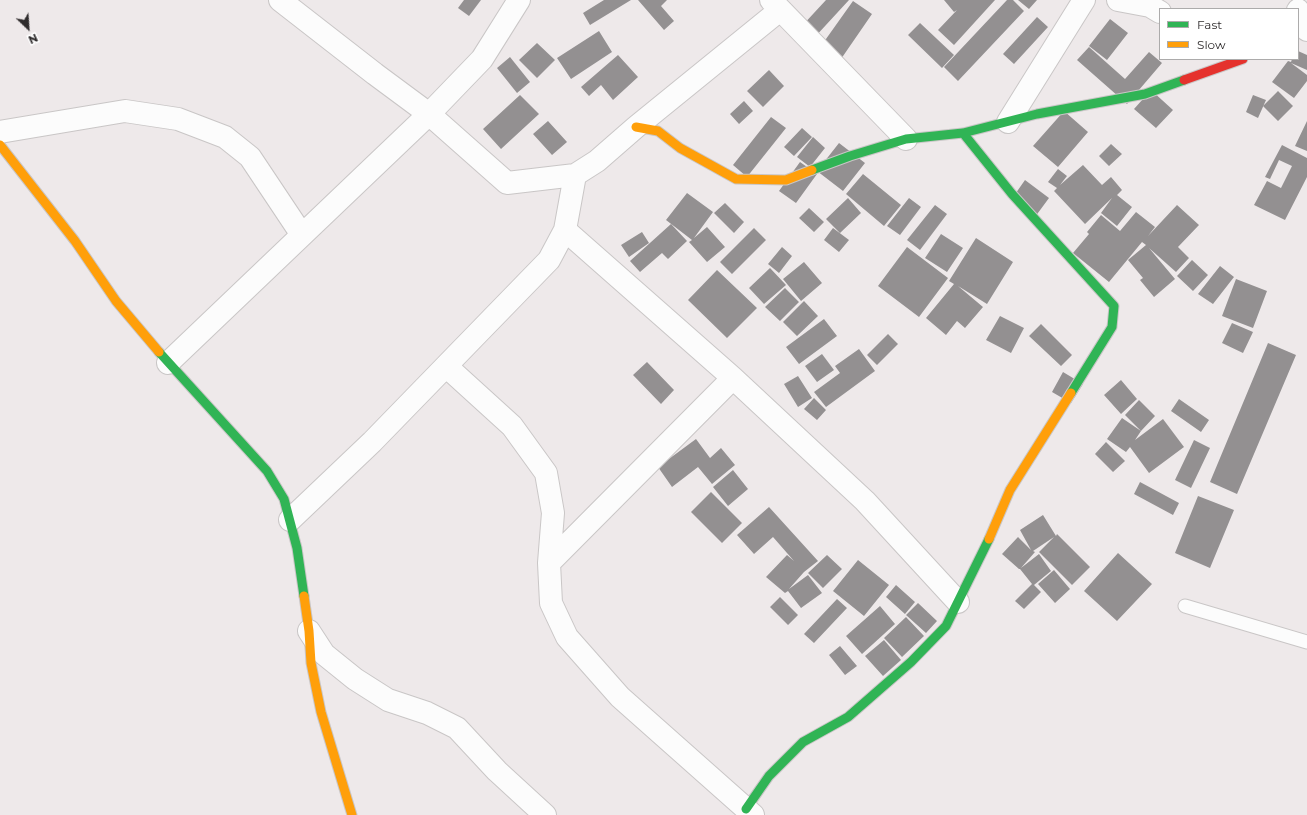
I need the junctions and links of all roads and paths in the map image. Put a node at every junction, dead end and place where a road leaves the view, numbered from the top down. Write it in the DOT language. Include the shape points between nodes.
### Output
graph roads {
  1 [pos="519,0"];
  2 [pos="1084,0"];
  3 [pos="1118,0"];
  4 [pos="294,4"];
  5 [pos="776,5"];
  6 [pos="1159,11"];
  7 [pos="1299,12"];
  8 [pos="1307,30"];
  9 [pos="1241,60"];
  10 [pos="429,114"];
  11 [pos="1008,122"];
  12 [pos="636,127"];
  13 [pos="0,132"];
  14 [pos="963,133"];
  15 [pos="906,139"];
  16 [pos="0,145"];
  17 [pos="575,175"];
  18 [pos="565,230"];
  19 [pos="302,235"];
  20 [pos="168,363"];
  21 [pos="446,366"];
  22 [pos="733,378"];
  23 [pos="290,520"];
  24 [pos="549,563"];
  25 [pos="958,602"];
  26 [pos="1186,606"];
  27 [pos="309,631"];
  28 [pos="1307,642"];
  29 [pos="750,812"];
  30 [pos="352,815"];
  31 [pos="545,815"];
  1 -- 10 [label="street" via="482,59"];
  2 -- 11 [label="street"];
  3 -- 6 [label="street" via="1150,6"];
  4 -- 10 [label="street"];
  5 -- 12 [label="street"];
  5 -- 15 [label="street"];
  7 -- 8 [label="street"];
  9 -- 11 [label="street" via="1146,94 1037,114"];
  10 -- 17 [label="street" via="507,183"];
  10 -- 19 [label="street"];
  11 -- 14 [label="street"];
  12 -- 15 [label="street" via="658,131 680,148 736,179 786,180 850,156"];
  12 -- 17 [label="street" via="597,161"];
  13 -- 19 [label="street" via="125,112 178,119 225,137 250,157"];
  14 -- 15 [label="street"];
  14 -- 25 [label="street" via="1012,194 1114,306 1112,327 1010,490"];
  16 -- 20 [label="street" via="75,241 116,300"];
  17 -- 18 [label="street"];
  18 -- 21 [label="street" via="550,260"];
  18 -- 22 [label="street"];
  19 -- 20 [label="street"];
  20 -- 23 [label="street" via="267,471 284,499"];
  21 -- 23 [label="street" via="372,442"];
  21 -- 24 [label="street" via="512,426 546,473 553,513"];
  22 -- 24 [label="street"];
  22 -- 25 [label="street" via="865,501"];
  23 -- 27 [label="street" via="297,548"];
  24 -- 29 [label="street" via="551,603 567,637 620,697"];
  25 -- 29 [label="street" via="946,626 911,662 848,717 804,742 769,776"];
  26 -- 28 [label="lane"];
  27 -- 30 [label="street" via="311,663 321,712"];
  27 -- 31 [label="street" via="324,654 388,700 427,713 457,728 497,771"];
}
